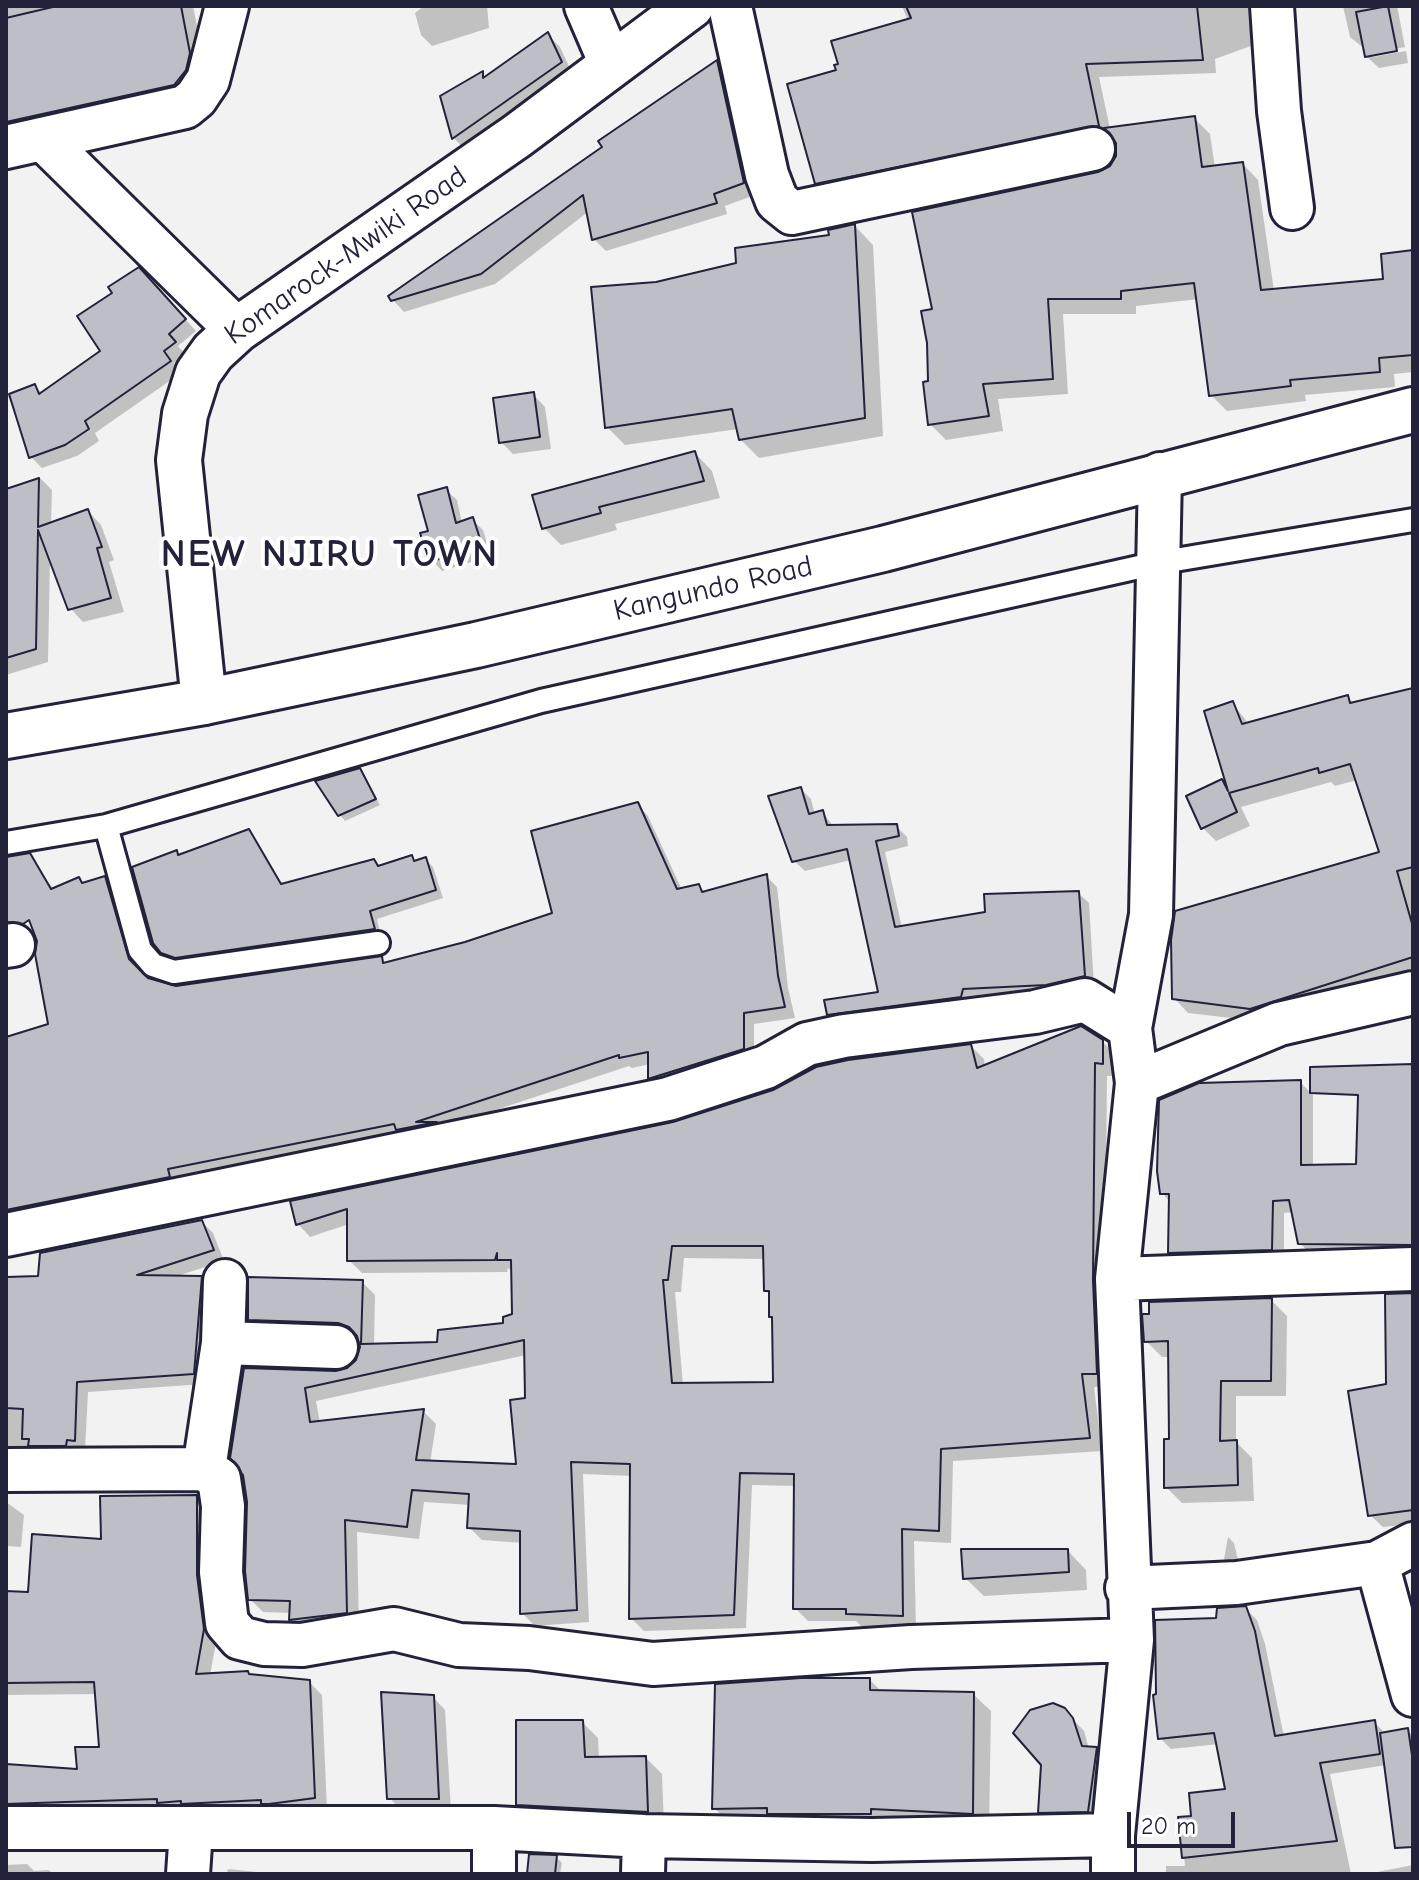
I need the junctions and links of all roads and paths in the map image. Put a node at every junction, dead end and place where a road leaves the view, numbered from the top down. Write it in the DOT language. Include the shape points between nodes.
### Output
graph roads {
  1 [pos="227,6"];
  2 [pos="586,6"];
  3 [pos="691,6"];
  4 [pos="730,6"];
  5 [pos="1272,6"];
  6 [pos="611,64"];
  7 [pos="24,143"];
  8 [pos="1093,149"];
  9 [pos="1292,208"];
  10 [pos="237,330"];
  11 [pos="1413,410"];
  12 [pos="1160,474"];
  13 [pos="1413,520"];
  14 [pos="1157,563"];
  15 [pos="204,702"];
  16 [pos="6,736"];
  17 [pos="106,826"];
  18 [pos="6,843"];
  19 [pos="378,943"];
  20 [pos="1413,993"];
  21 [pos="1130,1028"];
  22 [pos="1137,1083"];
  23 [pos="6,1235"];
  24 [pos="1413,1269"];
  25 [pos="1117,1279"];
  26 [pos="225,1281"];
  27 [pos="223,1343"];
  28 [pos="336,1347"];
  29 [pos="204,1469"];
  30 [pos="6,1470"];
  31 [pos="1413,1544"];
  32 [pos="1377,1563"];
  33 [pos="1127,1588"];
  34 [pos="1132,1640"];
  35 [pos="1413,1695"];
  36 [pos="6,1828"];
  37 [pos="494,1828"];
  38 [pos="191,1830"];
  39 [pos="644,1855"];
  40 [pos="1113,1855"];
  41 [pos="872,1857"];
  42 [pos="188,1874"];
  43 [pos="494,1874"];
  1 -- 7 [label="street" via="208,80 185,107"];
  2 -- 6 [label="street"];
  3 -- 6 [label="main road, Komarock-Mwiki Road"];
  4 -- 8 [label="street" via="767,175 777,201 792,213"];
  5 -- 9 [label="street"];
  6 -- 10 [label="main road, Komarock-Mwiki Road" via="517,136"];
  7 -- 10 [label="street"];
  10 -- 15 [label="main road, Komarock-Mwiki Road" via="198,373 179,460"];
  11 -- 12 [label="main road, Kangundo Road"];
  12 -- 14 [label="street"];
  12 -- 15 [label="main road, Kangundo Road" via="868,552 476,645"];
  13 -- 14 [label="lane"];
  14 -- 17 [label="lane" via="541,701"];
  14 -- 21 [label="street" via="1151,915"];
  15 -- 16 [label="main road, Kangundo Road"];
  17 -- 18 [label="lane"];
  17 -- 19 [label="lane" via="140,950 153,965 174,972"];
  20 -- 22 [label="street" via="1279,1024"];
  21 -- 22 [label="street"];
  21 -- 23 [label="street" via="1085,1000 1035,1012 844,1036 807,1044 766,1067 668,1099"];
  22 -- 25 [label="street"];
  24 -- 25 [label="street"];
  25 -- 33 [label="street"];
  26 -- 27 [label="street"];
  27 -- 28 [label="street"];
  27 -- 29 [label="street"];
  29 -- 30 [label="street"];
  29 -- 34 [label="street" via="219,1479 227,1623 240,1638 264,1644 302,1645 394,1629 459,1645 653,1664 911,1647"];
  31 -- 32 [label="street"];
  32 -- 33 [label="street" via="1237,1583"];
  32 -- 35 [label="street"];
  33 -- 34 [label="street"];
  34 -- 40 [label="street"];
  36 -- 38 [label="street"];
  37 -- 38 [label="street"];
  37 -- 39 [label="street"];
  37 -- 43 [label="street"];
  38 -- 42 [label="street"];
  39 -- 41 [label="street"];
  40 -- 41 [label="street"];
}
